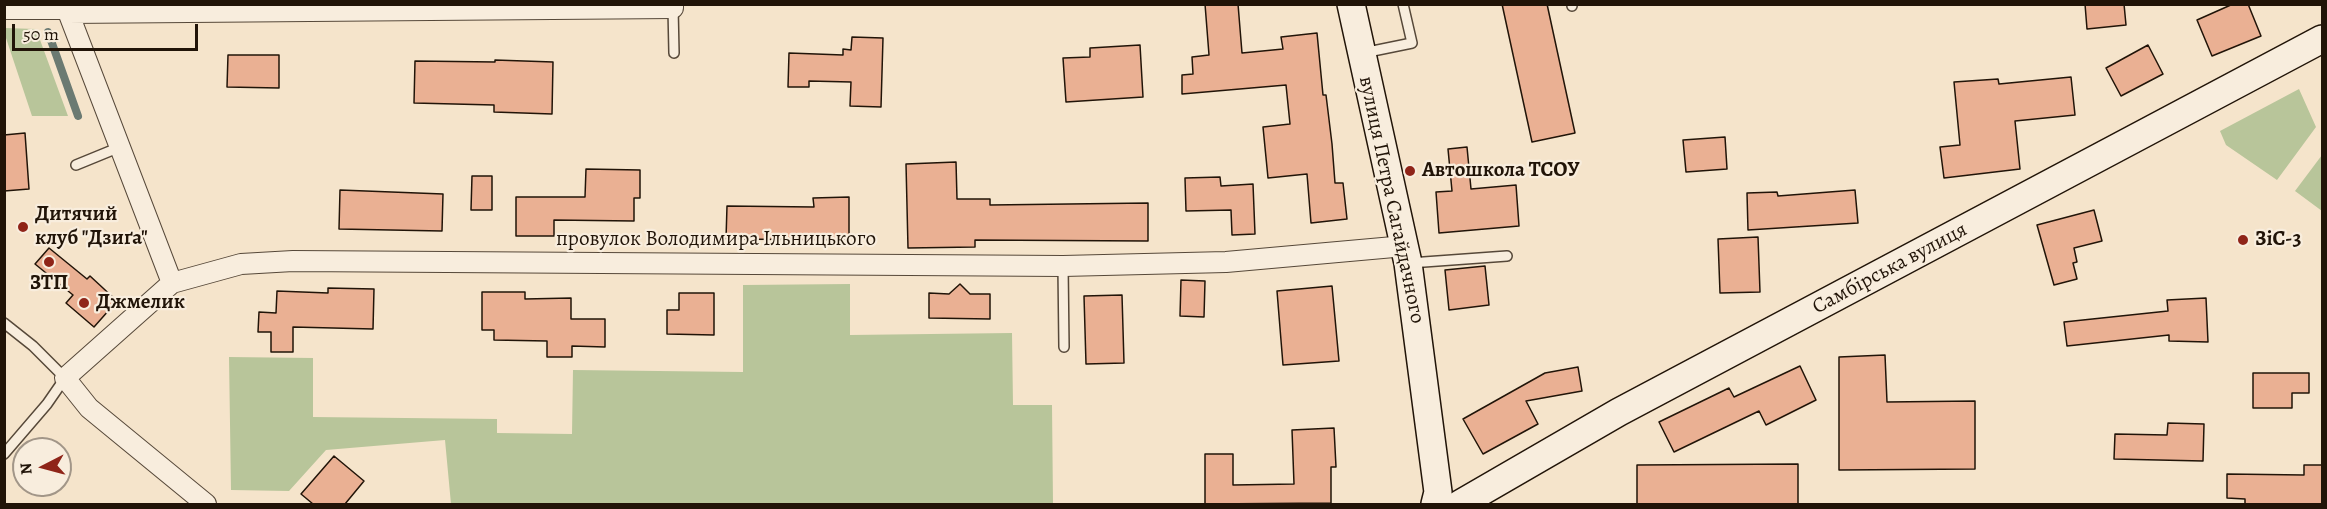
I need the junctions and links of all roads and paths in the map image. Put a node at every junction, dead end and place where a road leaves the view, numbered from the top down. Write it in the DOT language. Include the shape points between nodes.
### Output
graph roads {
  1 [pos="1351,4"];
  2 [pos="1403,4"];
  3 [pos="673,6"];
  4 [pos="4,9"];
  5 [pos="66,9"];
  6 [pos="2322,39"];
  7 [pos="674,53"];
  8 [pos="1361,53"];
  9 [pos="120,147"];
  10 [pos="76,165"];
  11 [pos="1406,255"];
  12 [pos="1507,256"];
  13 [pos="1063,266"];
  14 [pos="172,283"];
  15 [pos="4,322"];
  16 [pos="1064,347"];
  17 [pos="65,378"];
  18 [pos="4,454"];
  19 [pos="206,504"];
  20 [pos="1436,504"];
  21 [pos="1460,504"];
  1 -- 8 [label="main road, вулиця Петра Сагайдачного"];
  2 -- 8 [label="lane" via="1412,43"];
  3 -- 5 [label="street"];
  3 -- 7 [label="lane"];
  4 -- 5 [label="street"];
  5 -- 9 [label="street"];
  6 -- 21 [label="main road, Самбірська вулиця" via="1619,412"];
  8 -- 11 [label="main road, вулиця Петра Сагайдачного"];
  9 -- 10 [label="lane"];
  9 -- 14 [label="street"];
  11 -- 12 [label="lane"];
  11 -- 13 [label="street, провулок Володимира Ільницького"];
  11 -- 20 [label="main road, вулиця Петра Сагайдачного" via="1421,354"];
  13 -- 14 [label="street, провулок Володимира Ільницького" via="293,261 241,264"];
  13 -- 16 [label="lane"];
  14 -- 17 [label="street, провулок Володимира Ільницького"];
  15 -- 17 [label="lane"];
  17 -- 18 [label="lane"];
  17 -- 19 [label="street" via="89,408"];
}
